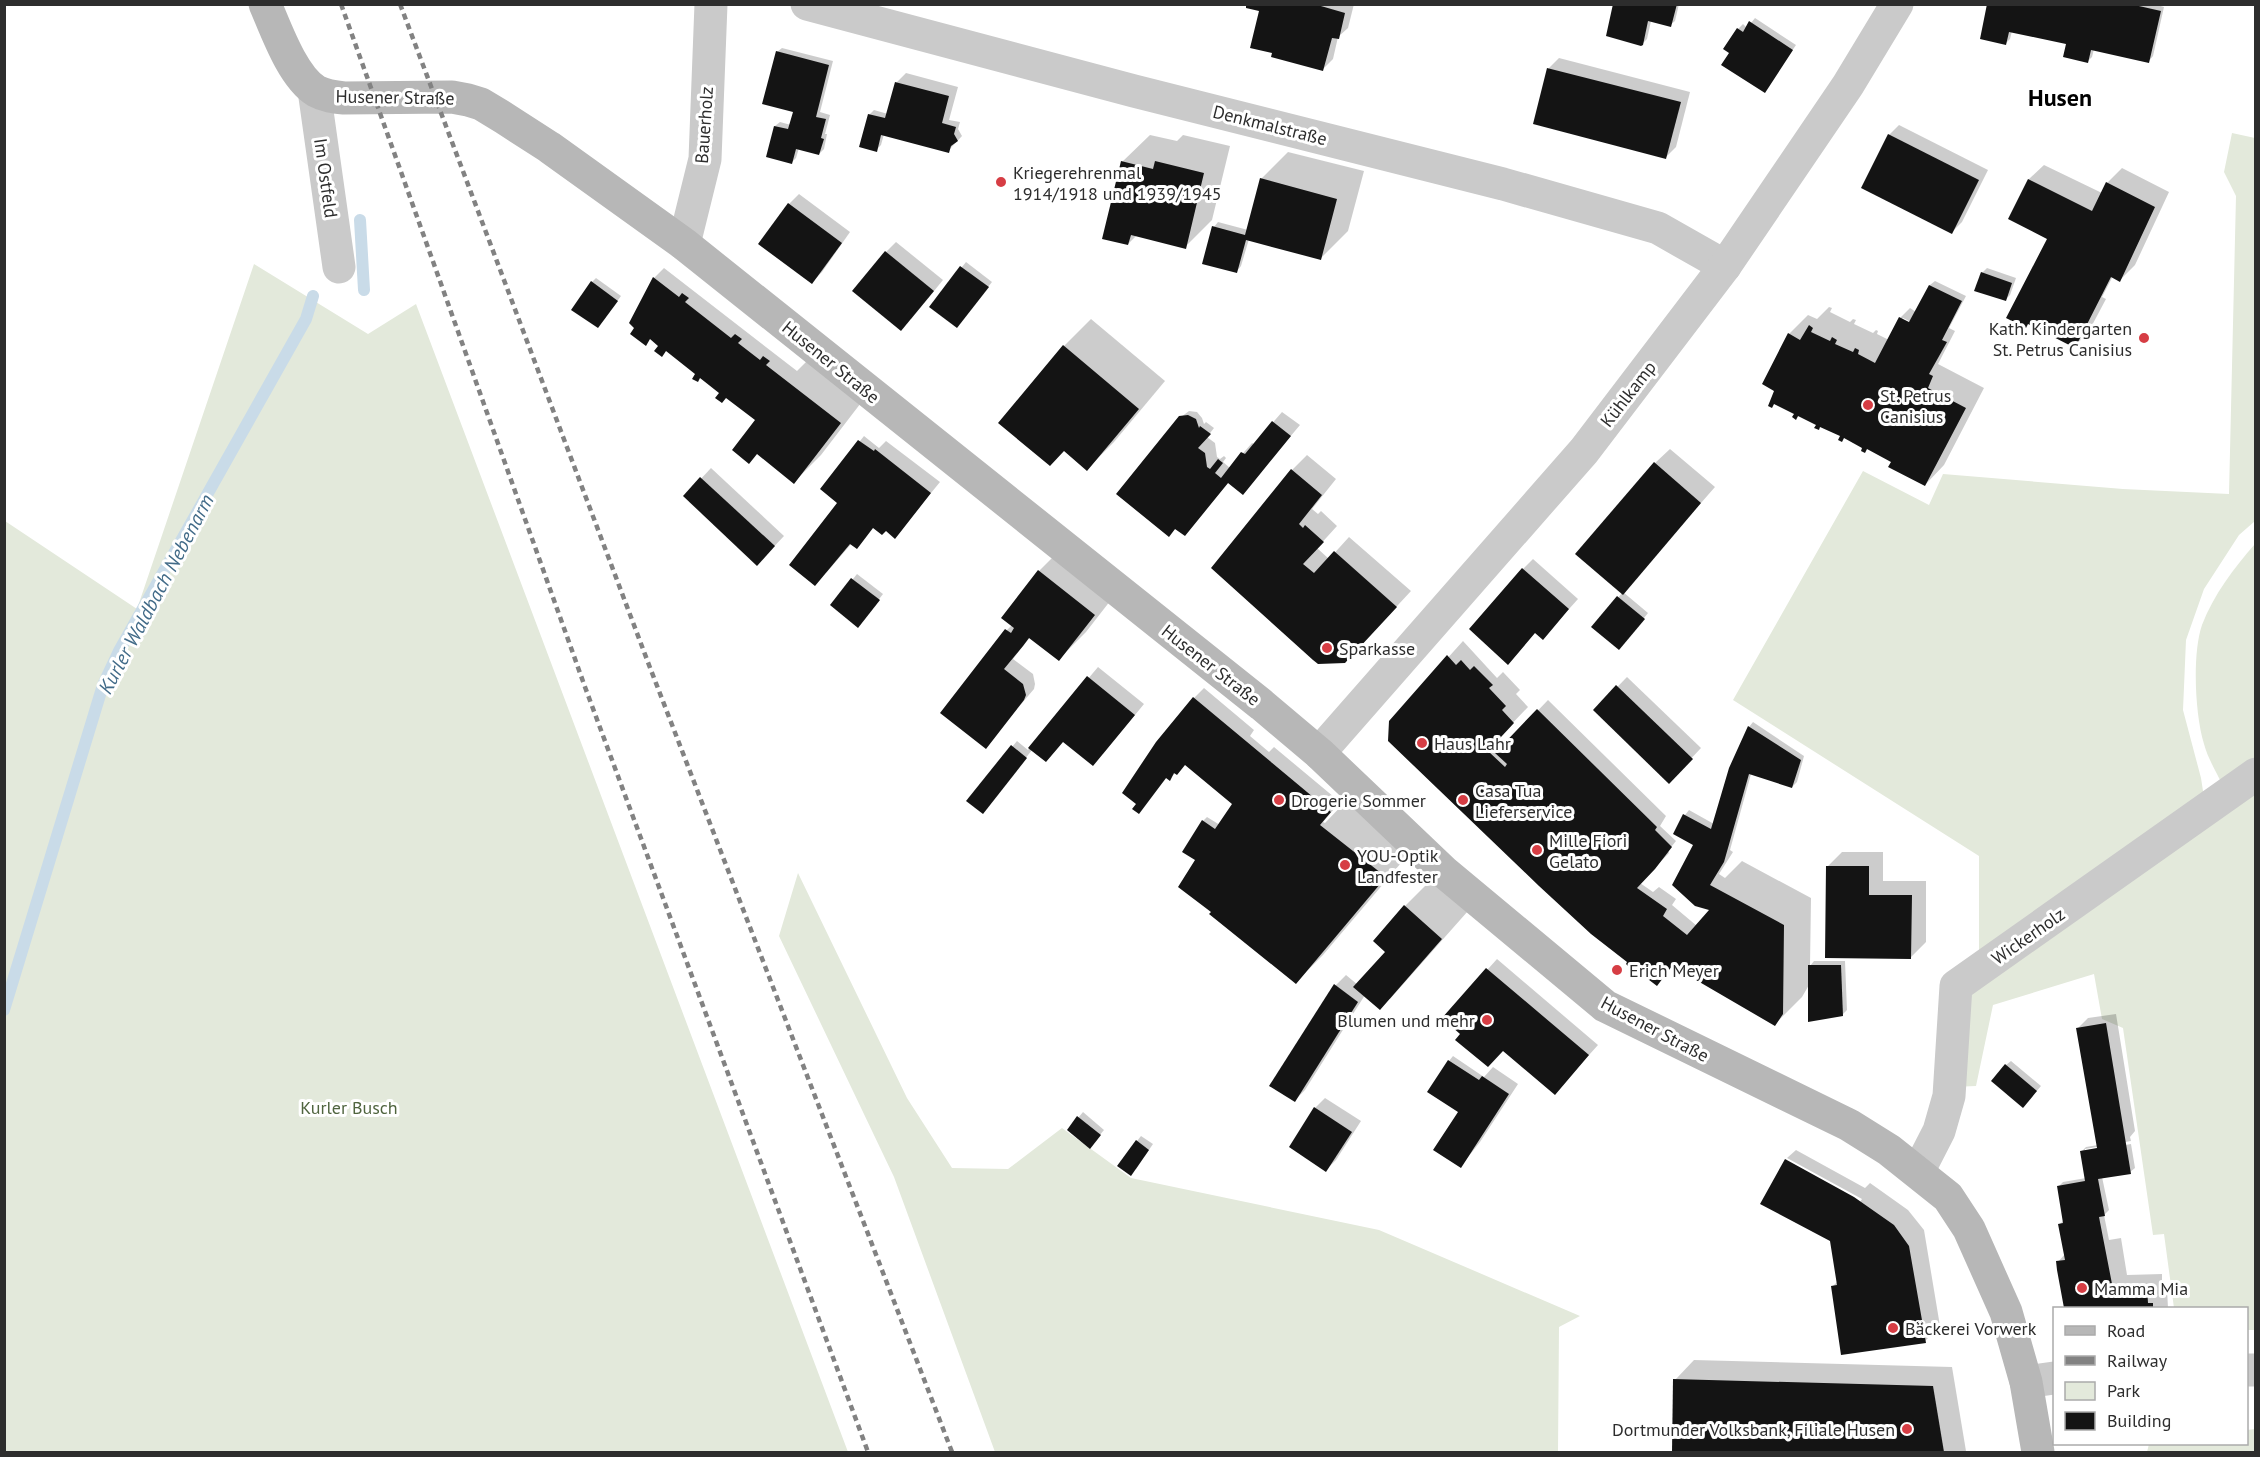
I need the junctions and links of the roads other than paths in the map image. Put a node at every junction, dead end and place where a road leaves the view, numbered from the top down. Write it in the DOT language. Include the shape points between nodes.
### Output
graph roads {
  1 [pos="265,4"];
  2 [pos="711,4"];
  3 [pos="807,4"];
  4 [pos="1897,4"];
  5 [pos="314,90"];
  6 [pos="684,244"];
  7 [pos="1725,266"];
  8 [pos="339,267"];
  9 [pos="1319,753"];
  10 [pos="2256,774"];
  11 [pos="1918,1172"];
  12 [pos="2040,1380"];
  13 [pos="2038,1452"];
  1 -- 5 [label="street, Husener Straße" via="288,55"];
  2 -- 6 [label="street, Bauerholz" via="705,159"];
  3 -- 7 [label="street, Denkmalstraße" via="1503,184 1658,228"];
  4 -- 7 [label="street, Kühlkamp" via="1848,85"];
  5 -- 6 [label="street, Husener Straße" via="344,98 452,97 481,104 549,147"];
  5 -- 8 [label="street, Im Ostfeld"];
  6 -- 9 [label="street, Husener Straße"];
  7 -- 9 [label="street, Kühlkamp" via="1584,451"];
  9 -- 11 [label="street, Husener Straße" via="1444,872 1605,1006 1850,1125"];
  10 -- 11 [label="street, Wickerholz" via="1956,987 1949,1096 1939,1131"];
  11 -- 12 [label="street, Husener Straße" via="1948,1197 1970,1229 2000,1294 2015,1339"];
  12 -- 13 [label="street, Husener Straße"];
}
